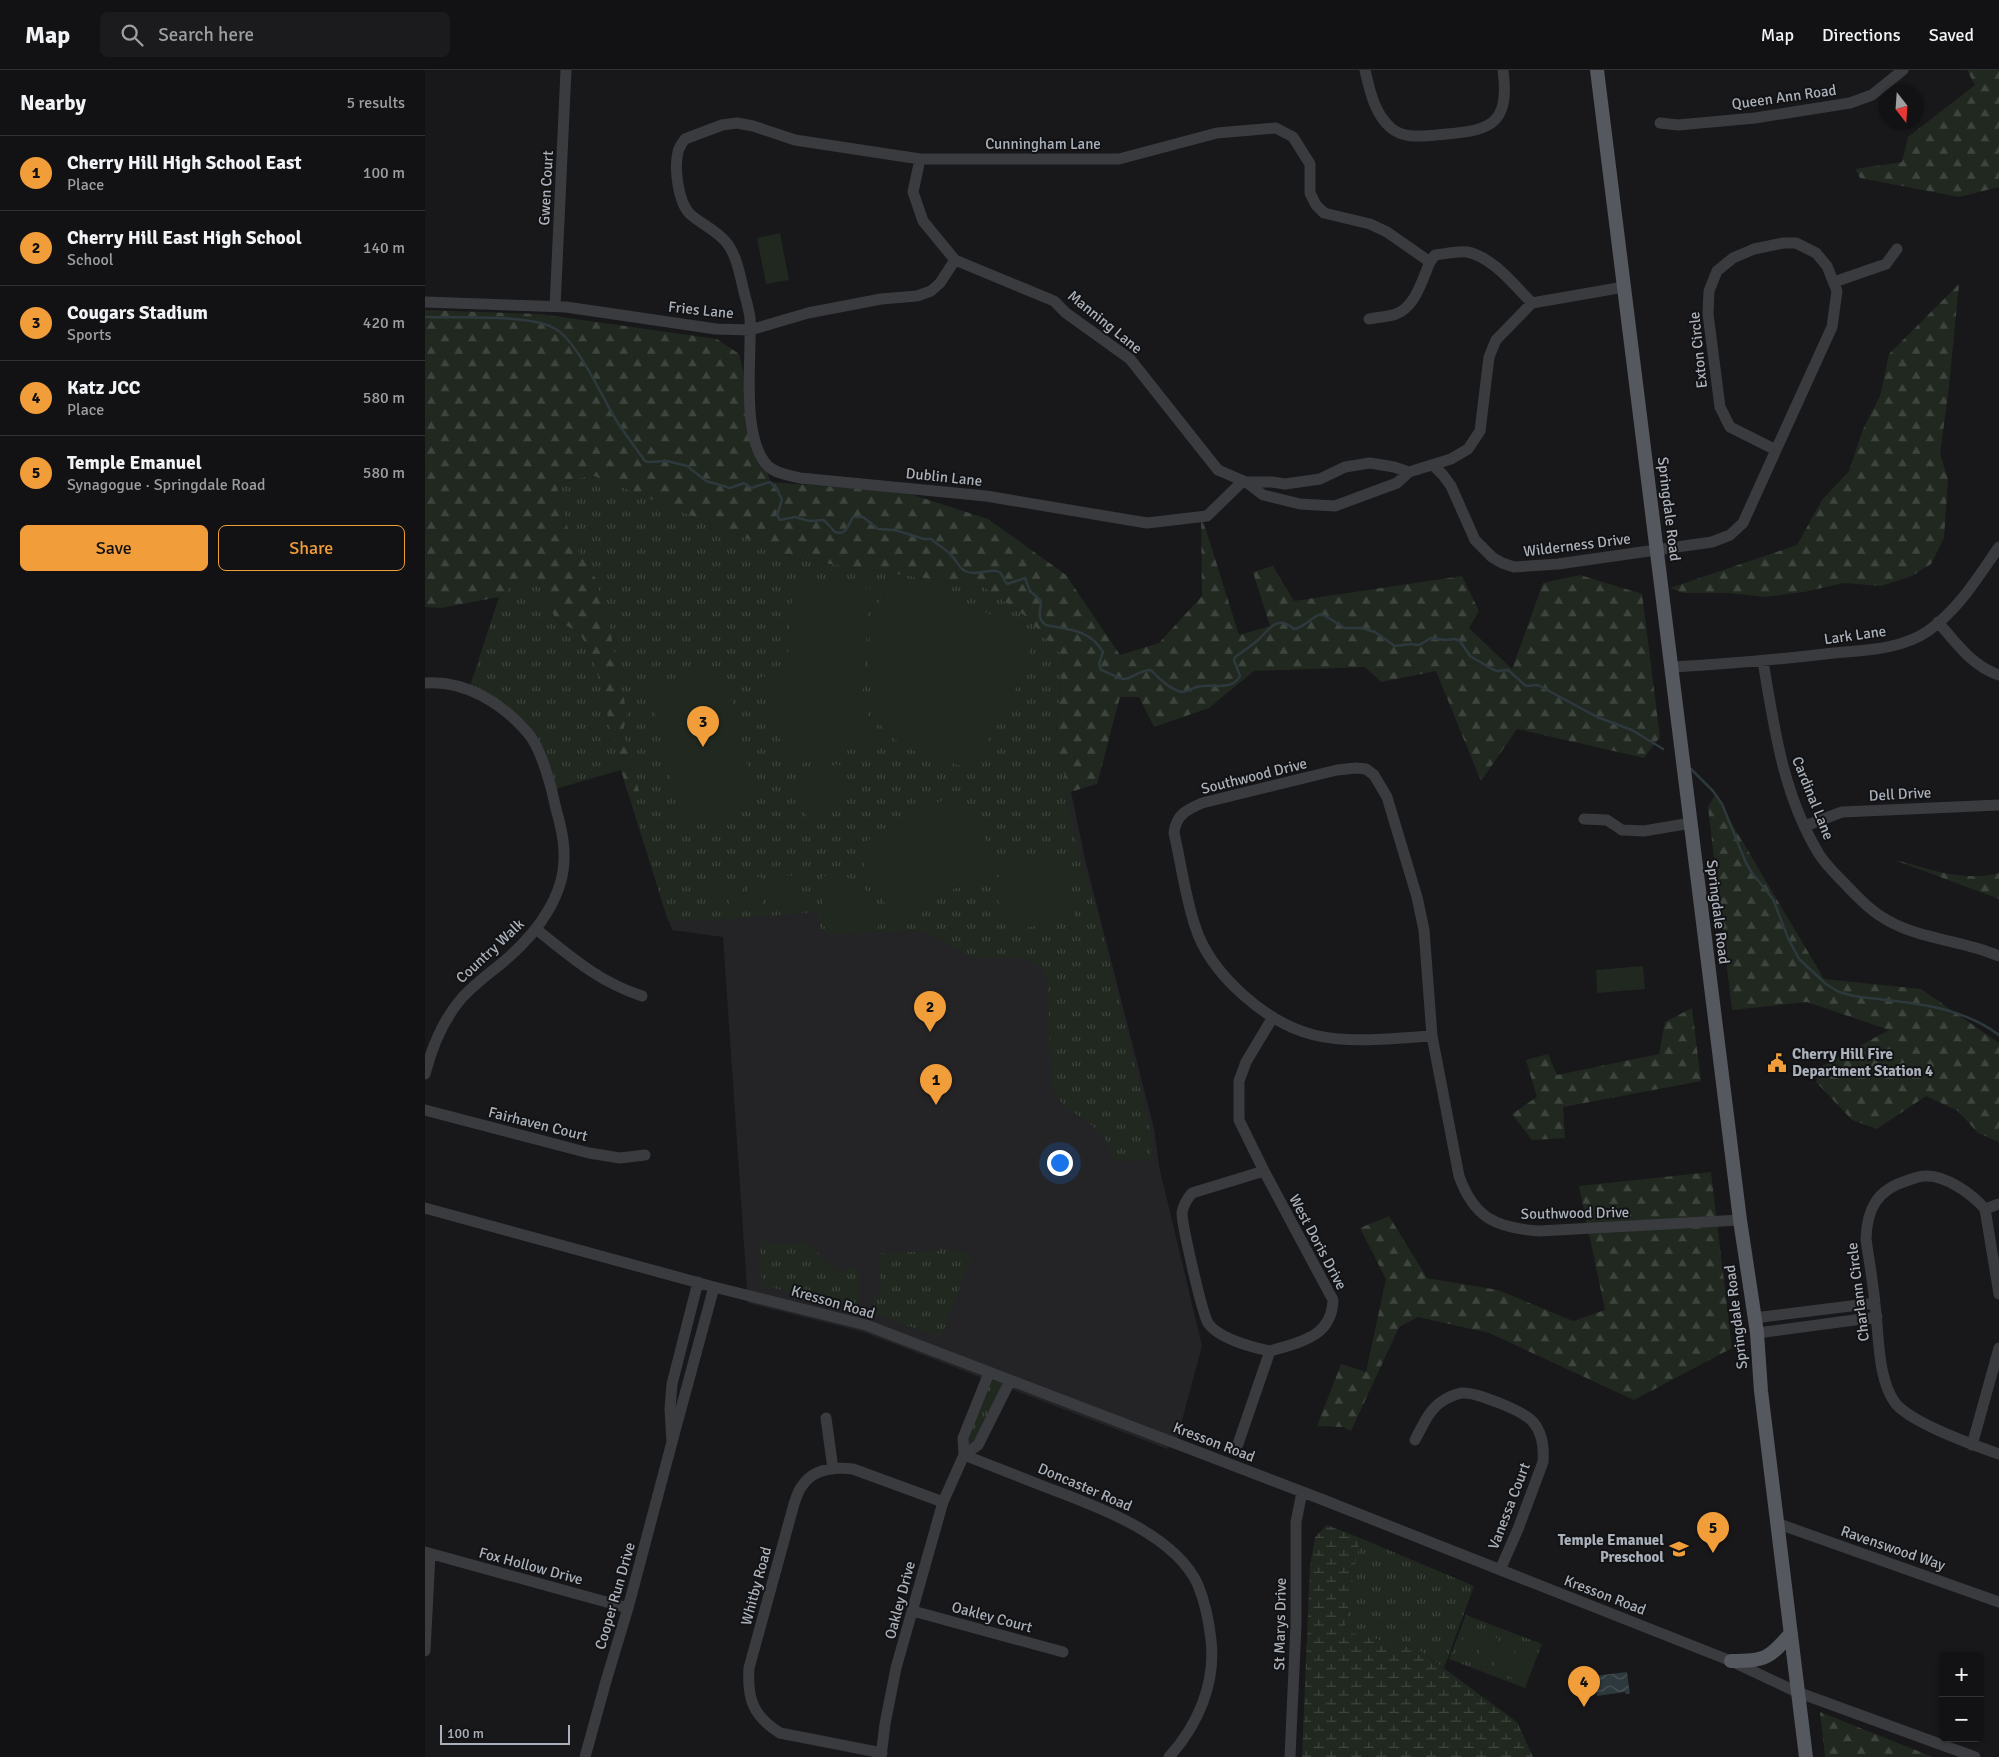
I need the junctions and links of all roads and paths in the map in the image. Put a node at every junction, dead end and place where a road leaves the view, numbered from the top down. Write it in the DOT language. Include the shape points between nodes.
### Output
graph roads {
  1 [pos="566,70"];
  2 [pos="1365,70"];
  3 [pos="1503,70"];
  4 [pos="1597,70"];
  5 [pos="1903,70"];
  6 [pos="1660,124"];
  7 [pos="920,159"];
  8 [pos="1897,249"];
  9 [pos="955,260"];
  10 [pos="1430,262"];
  11 [pos="1834,282"];
  12 [pos="1624,287"];
  13 [pos="425,302"];
  14 [pos="1532,303"];
  15 [pos="555,307"];
  16 [pos="1369,319"];
  17 [pos="750,330"];
  18 [pos="1776,450"];
  19 [pos="1433,466"];
  20 [pos="1409,472"];
  21 [pos="1244,482"];
  22 [pos="1999,547"];
  23 [pos="1658,550"];
  24 [pos="1938,622"];
  25 [pos="1763,661"];
  26 [pos="1673,668"];
  27 [pos="1999,675"];
  28 [pos="425,683"];
  29 [pos="1999,805"];
  30 [pos="1584,819"];
  31 [pos="1691,824"];
  32 [pos="1805,826"];
  33 [pos="536,929"];
  34 [pos="1999,956"];
  35 [pos="642,996"];
  36 [pos="1273,1017"];
  37 [pos="1432,1036"];
  38 [pos="425,1074"];
  39 [pos="425,1110"];
  40 [pos="645,1155"];
  41 [pos="1264,1171"];
  42 [pos="1999,1204"];
  43 [pos="425,1208"];
  44 [pos="1985,1209"];
  45 [pos="1740,1220"];
  46 [pos="698,1282"];
  47 [pos="715,1286"];
  48 [pos="1999,1294"];
  49 [pos="1875,1303"];
  50 [pos="1877,1317"];
  51 [pos="1754,1318"];
  52 [pos="1757,1333"];
  53 [pos="1999,1348"];
  54 [pos="1270,1352"];
  55 [pos="989,1373"];
  56 [pos="1010,1381"];
  57 [pos="826,1418"];
  58 [pos="1415,1440"];
  59 [pos="672,1442"];
  60 [pos="1239,1444"];
  61 [pos="1972,1444"];
  62 [pos="1999,1454"];
  63 [pos="964,1455"];
  64 [pos="833,1469"];
  65 [pos="1302,1492"];
  66 [pos="943,1502"];
  67 [pos="1776,1523"];
  68 [pos="428,1553"];
  69 [pos="1501,1570"];
  70 [pos="1999,1602"];
  71 [pos="628,1608"];
  72 [pos="913,1611"];
  73 [pos="1791,1633"];
  74 [pos="425,1651"];
  75 [pos="1063,1652"];
  76 [pos="1731,1661"];
  77 [pos="1797,1692"];
  78 [pos="881,1755"];
  79 [pos="585,1757"];
  80 [pos="1169,1757"];
  81 [pos="1290,1757"];
  82 [pos="1806,1757"];
  83 [pos="1975,1757"];
  1 -- 15 [label="street, Gwen Court"];
  2 -- 3 [label="street" via="1379,115 1392,129 1414,136 1473,132 1493,123 1505,96"];
  4 -- 12 [label="main road, Springdale Road"];
  5 -- 6 [label="street, Queen Ann Road" via="1872,94 1849,103 1755,118"];
  7 -- 9 [label="street, Manning Lane" via="913,192 920,214"];
  7 -- 10 [label="street, Cunningham Lane" via="1119,159 1217,133 1276,128 1293,137 1310,164 1310,193 1325,213 1370,224"];
  7 -- 17 [label="street, Cunningham Lane" via="795,140 737,123 685,138 678,151 676,172 681,195 689,213 727,243 736,262 747,303"];
  8 -- 11 [label="street" via="1886,264"];
  9 -- 17 [label="street, Fries Lane" via="931,291 917,296 881,299 808,313"];
  9 -- 21 [label="street, Manning Lane" via="1054,301 1066,314 1130,359 1218,470"];
  10 -- 14 [label="street" via="1435,255 1450,253 1465,252 1479,256"];
  10 -- 16 [label="street" via="1407,308"];
  11 -- 18 [label="street, Exton Circle" via="1837,291 1832,327"];
  11 -- 18 [label="street, Exton Circle" via="1827,266 1816,254 1796,243 1783,243 1753,249 1733,258 1717,271 1709,291 1708,314 1720,407 1730,427"];
  12 -- 14 [label="street"];
  12 -- 23 [label="main road, Springdale Road"];
  13 -- 15 [label="street, Fries Lane"];
  14 -- 19 [label="street, Manning Lane" via="1496,340 1489,357 1480,431 1474,442 1451,459"];
  15 -- 17 [label="street, Fries Lane" via="716,329"];
  17 -- 21 [label="street, Dublin Lane" via="749,387 753,432 763,459 780,473 800,478 986,496 1147,523 1207,516"];
  18 -- 23 [label="street, Exton Circle" via="1743,523 1729,536 1712,542"];
  19 -- 20 [label="street, Manning Lane"];
  19 -- 23 [label="street, Wilderness Drive" via="1451,486 1475,540 1501,563 1549,565"];
  20 -- 21 [label="street, Manning Lane" via="1370,463 1345,467 1320,479 1285,484"];
  20 -- 21 [label="street, Manning Lane" via="1397,483 1335,506 1299,504 1263,495"];
  22 -- 24 [label="street, Lark Lane" via="1956,606"];
  23 -- 26 [label="main road, Springdale Road"];
  24 -- 25 [label="street, Lark Lane" via="1908,641 1881,648"];
  24 -- 27 [label="street" via="1974,662"];
  25 -- 26 [label="street, Lark Lane"];
  25 -- 32 [label="street, Cardinal Lane" via="1782,767"];
  26 -- 31 [label="main road, Springdale Road"];
  28 -- 33 [label="street, Country Walk" via="448,684 481,694 521,724 532,738 552,790 564,855 559,885"];
  29 -- 32 [label="street, Dell Drive" via="1842,812"];
  30 -- 31 [label="street" via="1607,820 1622,830 1644,831"];
  31 -- 45 [label="main road, Springdale Road"];
  32 -- 34 [label="street, Cardinal Lane" via="1832,870 1867,906 1887,920 1910,931 1981,948"];
  33 -- 35 [label="street" via="586,968 619,988"];
  33 -- 38 [label="street, Country Walk" via="460,1000 435,1040"];
  36 -- 37 [label="street, Southwood Drive" via="1316,1036 1354,1039"];
  36 -- 37 [label="street, Southwood Drive" via="1226,978 1195,928 1175,824 1186,810 1202,803 1356,768 1374,775 1383,790 1417,897 1424,930"];
  36 -- 41 [label="street, West Doris Drive" via="1246,1062 1238,1094 1239,1120"];
  37 -- 45 [label="street, Southwood Drive" via="1462,1185 1472,1205 1497,1223 1515,1229 1539,1231"];
  39 -- 40 [label="street, Fairhaven Court" via="589,1153 620,1158"];
  41 -- 54 [label="street, West Doris Drive" via="1333,1300 1333,1312 1320,1332"];
  41 -- 54 [label="street" via="1192,1193 1182,1216 1207,1322 1227,1337"];
  42 -- 44 [label="street"];
  43 -- 46 [label="street, Kresson Road"];
  44 -- 48 [label="street"];
  44 -- 49 [label="street, Charlann Circle" via="1963,1189 1931,1176 1894,1185 1885,1191 1874,1204 1866,1225"];
  45 -- 51 [label="main road, Springdale Road"];
  46 -- 47 [label="street, Kresson Road"];
  46 -- 59 [label="street, Cooper Run Drive" via="671,1384"];
  47 -- 55 [label="street, Kresson Road" via="866,1325"];
  47 -- 59 [label="street, Cooper Run Drive"];
  49 -- 50 [label="street, Charlann Circle"];
  49 -- 51 [label="street"];
  50 -- 52 [label="street"];
  50 -- 61 [label="street, Charlann Circle" via="1885,1384 1897,1405 1910,1416"];
  51 -- 52 [label="main road, Springdale Road"];
  52 -- 67 [label="main road, Springdale Road"];
  53 -- 61 [label="street"];
  54 -- 60 [label="street"];
  55 -- 56 [label="street, Kresson Road"];
  55 -- 63 [label="street" via="963,1438"];
  56 -- 63 [label="street" via="978,1445"];
  56 -- 65 [label="street, Kresson Road"];
  57 -- 64 [label="street"];
  58 -- 69 [label="street, Vanessa Court" via="1433,1408 1463,1393 1476,1394 1527,1416 1535,1423 1542,1440 1543,1462"];
  59 -- 71 [label="street, Cooper Run Drive"];
  61 -- 62 [label="street, Charlann Circle"];
  63 -- 66 [label="street, Oakley Drive"];
  63 -- 80 [label="street, Doncaster Road" via="1127,1520 1170,1550 1187,1569 1203,1601 1213,1654 1208,1688 1199,1713 1186,1739"];
  64 -- 66 [label="street, Whitby Road" via="853,1469"];
  64 -- 78 [label="street, Whitby Road" via="808,1479 801,1486 794,1504 749,1668 750,1698 757,1713 780,1733"];
  65 -- 69 [label="street, Kresson Road"];
  65 -- 81 [label="street, St Marys Drive" via="1297,1522 1297,1625"];
  66 -- 72 [label="street, Oakley Drive"];
  67 -- 70 [label="street, Ravenswood Way"];
  67 -- 73 [label="main road, Springdale Road"];
  68 -- 71 [label="street, Fox Hollow Drive"];
  68 -- 74 [label="street"];
  69 -- 76 [label="street, Kresson Road"];
  71 -- 79 [label="street, Cooper Run Drive"];
  72 -- 75 [label="street, Oakley Court"];
  72 -- 78 [label="street, Oakley Drive" via="896,1668"];
  73 -- 76 [label="main road" via="1777,1651 1765,1658"];
  73 -- 77 [label="main road, Springdale Road"];
  76 -- 77 [label="street, Kresson Road"];
  77 -- 82 [label="main road, Springdale Road"];
  77 -- 83 [label="street, Kresson Road"];
}
